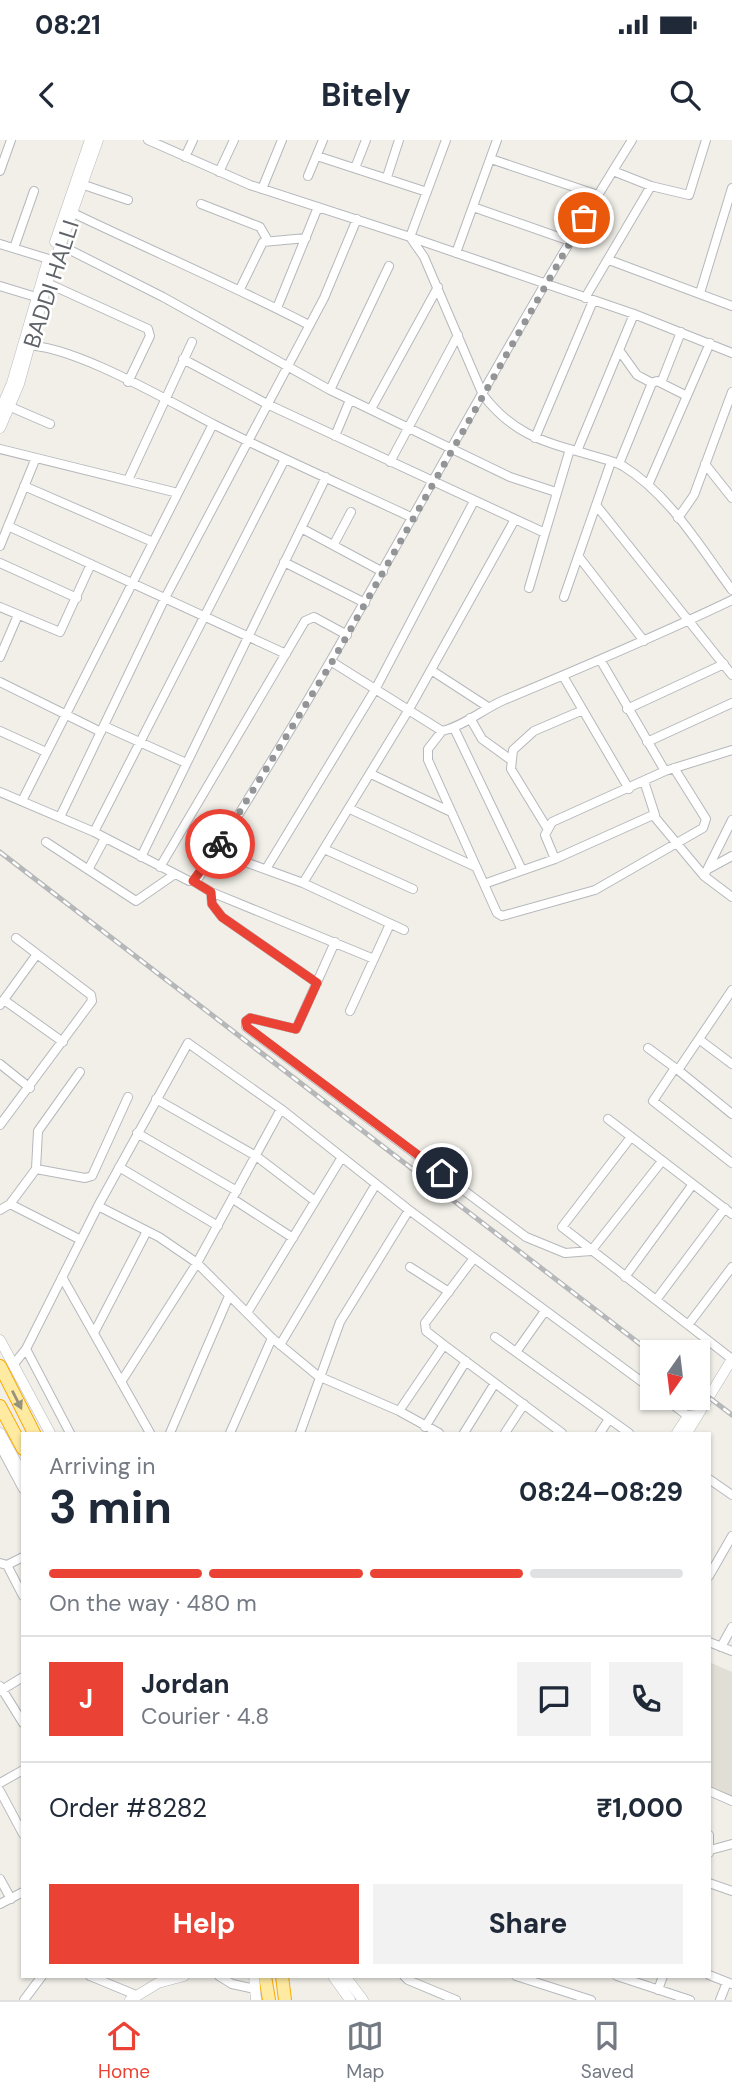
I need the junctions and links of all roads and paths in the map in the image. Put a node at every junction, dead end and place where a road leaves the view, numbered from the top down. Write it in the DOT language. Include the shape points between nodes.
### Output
graph roads {
  1 [pos="11,140"];
  2 [pos="90,140"];
  3 [pos="98,140"];
  4 [pos="148,140"];
  5 [pos="193,140"];
  6 [pos="234,140"];
  7 [pos="282,140"];
  8 [pos="323,140"];
  9 [pos="366,140"];
  10 [pos="399,140"];
  11 [pos="446,140"];
  12 [pos="497,140"];
  13 [pos="632,140"];
  14 [pos="705,140"];
  15 [pos="317,156"];
  16 [pos="185,157"];
  17 [pos="491,159"];
  18 [pos="355,168"];
  19 [pos="0,171"];
  20 [pos="613,171"];
  21 [pos="219,172"];
  22 [pos="308,176"];
  23 [pos="387,177"];
  24 [pos="84,185"];
  25 [pos="651,187"];
  26 [pos="261,189"];
  27 [pos="732,190"];
  28 [pos="34,191"];
  29 [pos="427,192"];
  30 [pos="598,195"];
  31 [pos="128,200"];
  32 [pos="201,204"];
  33 [pos="318,206"];
  34 [pos="473,207"];
  35 [pos="74,213"];
  36 [pos="357,219"];
  37 [pos="410,237"];
  38 [pos="306,238"];
  39 [pos="267,239"];
  40 [pos="570,241"];
  41 [pos="0,244"];
  42 [pos="60,245"];
  43 [pos="14,248"];
  44 [pos="456,253"];
  45 [pos="52,260"];
  46 [pos="609,260"];
  47 [pos="388,266"];
  48 [pos="47,283"];
  49 [pos="545,284"];
  50 [pos="0,286"];
  51 [pos="438,287"];
  52 [pos="240,289"];
  53 [pos="700,293"];
  54 [pos="36,298"];
  55 [pos="589,300"];
  56 [pos="732,306"];
  57 [pos="277,308"];
  58 [pos="634,314"];
  59 [pos="309,325"];
  60 [pos="681,332"];
  61 [pos="458,335"];
  62 [pos="192,342"];
  63 [pos="710,344"];
  64 [pos="27,345"];
  65 [pos="619,349"];
  66 [pos="732,353"];
  67 [pos="183,359"];
  68 [pos="286,368"];
  69 [pos="128,382"];
  70 [pos="657,383"];
  71 [pos="330,390"];
  72 [pos="732,392"];
  73 [pos="483,395"];
  74 [pos="687,396"];
  75 [pos="165,397"];
  76 [pos="350,400"];
  77 [pos="267,404"];
  78 [pos="3,406"];
  79 [pos="371,410"];
  80 [pos="50,424"];
  81 [pos="213,424"];
  82 [pos="408,426"];
  83 [pos="0,428"];
  84 [pos="335,436"];
  85 [pos="535,438"];
  86 [pos="248,441"];
  87 [pos="453,447"];
  88 [pos="0,449"];
  89 [pos="573,450"];
  90 [pos="285,459"];
  91 [pos="35,460"];
  92 [pos="390,462"];
  93 [pos="615,463"];
  94 [pos="705,464"];
  95 [pos="326,477"];
  96 [pos="128,480"];
  97 [pos="433,483"];
  98 [pos="649,483"];
  99 [pos="24,486"];
  100 [pos="556,492"];
  101 [pos="178,493"];
  102 [pos="732,498"];
  103 [pos="473,503"];
  104 [pos="596,505"];
  105 [pos="351,512"];
  106 [pos="413,518"];
  107 [pos="678,518"];
  108 [pos="514,521"];
  109 [pos="8,526"];
  110 [pos="301,527"];
  111 [pos="545,533"];
  112 [pos="153,542"];
  113 [pos="334,544"];
  114 [pos="0,547"];
  115 [pos="579,557"];
  116 [pos="284,562"];
  117 [pos="0,563"];
  118 [pos="91,564"];
  119 [pos="383,572"];
  120 [pos="133,583"];
  121 [pos="529,588"];
  122 [pos="732,590"];
  123 [pos="564,597"];
  124 [pos="77,598"];
  125 [pos="165,598"];
  126 [pos="732,600"];
  127 [pos="365,603"];
  128 [pos="0,607"];
  129 [pos="18,615"];
  130 [pos="205,615"];
  131 [pos="689,621"];
  132 [pos="250,635"];
  133 [pos="347,635"];
  134 [pos="644,641"];
  135 [pos="286,654"];
  136 [pos="0,657"];
  137 [pos="601,661"];
  138 [pos="332,662"];
  139 [pos="724,664"];
  140 [pos="432,670"];
  141 [pos="732,675"];
  142 [pos="563,676"];
  143 [pos="0,682"];
  144 [pos="376,688"];
  145 [pos="732,703"];
  146 [pos="488,707"];
  147 [pos="627,709"];
  148 [pos="583,710"];
  149 [pos="408,711"];
  150 [pos="65,714"];
  151 [pos="470,718"];
  152 [pos="454,728"];
  153 [pos="103,729"];
  154 [pos="0,731"];
  155 [pos="442,731"];
  156 [pos="647,742"];
  157 [pos="141,744"];
  158 [pos="732,750"];
  159 [pos="46,752"];
  160 [pos="511,760"];
  161 [pos="186,763"];
  162 [pos="670,769"];
  163 [pos="371,774"];
  164 [pos="644,781"];
  165 [pos="629,789"];
  166 [pos="0,792"];
  167 [pos="22,801"];
  168 [pos="350,809"];
  169 [pos="451,812"];
  170 [pos="655,815"];
  171 [pos="60,817"];
  172 [pos="732,820"];
  173 [pos="547,828"];
  174 [pos="94,832"];
  175 [pos="105,838"];
  176 [pos="46,842"];
  177 [pos="678,844"];
  178 [pos="324,849"];
  179 [pos="215,851"];
  180 [pos="732,856"];
  181 [pos="141,857"];
  182 [pos="555,859"];
  183 [pos="160,866"];
  184 [pos="476,867"];
  185 [pos="89,868"];
  186 [pos="266,869"];
  187 [pos="523,870"];
  188 [pos="706,873"];
  189 [pos="175,874"];
  190 [pos="193,881"];
  191 [pos="303,883"];
  192 [pos="484,884"];
  193 [pos="414,889"];
  194 [pos="211,892"];
  195 [pos="732,897"];
  196 [pos="390,924"];
  197 [pos="404,930"];
  198 [pos="16,938"];
  199 [pos="335,942"];
  200 [pos="37,954"];
  201 [pos="374,959"];
  202 [pos="317,983"];
  203 [pos="732,990"];
  204 [pos="2,1002"];
  205 [pos="350,1011"];
  206 [pos="700,1040"];
  207 [pos="63,1042"];
  208 [pos="648,1048"];
  209 [pos="731,1061"];
  210 [pos="0,1064"];
  211 [pos="677,1069"];
  212 [pos="80,1072"];
  213 [pos="30,1088"];
  214 [pos="128,1097"];
  215 [pos="156,1098"];
  216 [pos="281,1110"];
  217 [pos="732,1114"];
  218 [pos="608,1119"];
  219 [pos="0,1125"];
  220 [pos="137,1133"];
  221 [pos="631,1137"];
  222 [pos="256,1156"];
  223 [pos="342,1157"];
  224 [pos="662,1161"];
  225 [pos="732,1163"];
  226 [pos="119,1167"];
  227 [pos="36,1168"];
  228 [pos="376,1184"];
  229 [pos="693,1184"];
  230 [pos="235,1195"];
  231 [pos="315,1201"];
  232 [pos="10,1204"];
  233 [pos="98,1206"];
  234 [pos="0,1210"];
  235 [pos="409,1210"];
  236 [pos="728,1211"];
  237 [pos="218,1226"];
  238 [pos="147,1231"];
  239 [pos="293,1238"];
  240 [pos="81,1240"];
  241 [pos="591,1251"];
  242 [pos="474,1258"];
  243 [pos="197,1263"];
  244 [pos="410,1267"];
  245 [pos="732,1267"];
  246 [pos="625,1276"];
  247 [pos="62,1277"];
  248 [pos="449,1292"];
  249 [pos="229,1296"];
  250 [pos="656,1300"];
  251 [pos="545,1311"];
  252 [pos="247,1313"];
  253 [pos="688,1325"];
  254 [pos="93,1333"];
  255 [pos="495,1337"];
  256 [pos="272,1338"];
  257 [pos="0,1340"];
  258 [pos="280,1345"];
  259 [pos="444,1345"];
  260 [pos="26,1349"];
  261 [pos="516,1352"];
  262 [pos="732,1359"];
  263 [pos="466,1361"];
  264 [pos="7,1366"];
  265 [pos="318,1376"];
  266 [pos="640,1380"];
  267 [pos="121,1382"];
  268 [pos="495,1383"];
  269 [pos="524,1404"];
  270 [pos="0,1406"];
  271 [pos="399,1410"];
  272 [pos="682,1410"];
  273 [pos="693,1417"];
  274 [pos="609,1419"];
  275 [pos="425,1427"];
  276 [pos="34,1432"];
  277 [pos="49,1432"];
  278 [pos="69,1432"];
  279 [pos="149,1432"];
  280 [pos="170,1432"];
  281 [pos="230,1432"];
  282 [pos="300,1432"];
  283 [pos="437,1432"];
  284 [pos="465,1432"];
  285 [pos="506,1432"];
  286 [pos="561,1432"];
  287 [pos="601,1432"];
  288 [pos="628,1432"];
  289 [pos="678,1432"];
  290 [pos="687,1432"];
  291 [pos="0,1433"];
  292 [pos="21,1444"];
  293 [pos="0,1446"];
  294 [pos="21,1471"];
  295 [pos="711,1482"];
  296 [pos="21,1485"];
  297 [pos="732,1495"];
  298 [pos="732,1536"];
  299 [pos="21,1557"];
  300 [pos="2,1562"];
  301 [pos="711,1573"];
  302 [pos="21,1593"];
  303 [pos="732,1627"];
  304 [pos="711,1643"];
  305 [pos="721,1647"];
  306 [pos="732,1651"];
  307 [pos="21,1678"];
  308 [pos="1,1689"];
  309 [pos="21,1720"];
  310 [pos="21,1771"];
  311 [pos="0,1783"];
  312 [pos="0,1791"];
  313 [pos="711,1792"];
  314 [pos="732,1801"];
  315 [pos="21,1830"];
  316 [pos="732,1844"];
  317 [pos="711,1851"];
  318 [pos="0,1879"];
  319 [pos="711,1884"];
  320 [pos="732,1891"];
  321 [pos="21,1893"];
  322 [pos="11,1899"];
  323 [pos="0,1904"];
  324 [pos="711,1976"];
  325 [pos="40,1978"];
  326 [pos="94,1978"];
  327 [pos="177,1978"];
  328 [pos="222,1978"];
  329 [pos="265,1978"];
  330 [pos="282,1978"];
  331 [pos="334,1978"];
  332 [pos="346,1978"];
  333 [pos="408,1978"];
  334 [pos="522,1978"];
  335 [pos="623,1978"];
  336 [pos="662,1978"];
  337 [pos="729,1983"];
  338 [pos="658,1990"];
  339 [pos="256,1995"];
  340 [pos="133,1998"];
  341 [pos="23,2000"];
  342 [pos="269,2000"];
  343 [pos="285,2000"];
  344 [pos="350,2000"];
  345 [pos="363,2000"];
  346 [pos="456,2000"];
  347 [pos="592,2000"];
  348 [pos="690,2000"];
  349 [pos="720,2000"];
  1 -- 19 [label="street"];
  2 -- 45 [label="street"];
  3 -- 24 [label="street, BADDI HALLI"];
  4 -- 16 [label="street"];
  5 -- 16 [label="street"];
  6 -- 21 [label="street"];
  7 -- 26 [label="street"];
  8 -- 15 [label="street"];
  9 -- 18 [label="street"];
  10 -- 23 [label="street"];
  11 -- 29 [label="street"];
  12 -- 17 [label="street"];
  13 -- 20 [label="street"];
  14 -- 25 [label="street" via="689,195"];
  15 -- 18 [label="street"];
  15 -- 22 [label="street"];
  16 -- 21 [label="street"];
  17 -- 30 [label="street"];
  17 -- 34 [label="street"];
  18 -- 23 [label="street"];
  20 -- 25 [label="street"];
  20 -- 30 [label="street"];
  21 -- 26 [label="street"];
  23 -- 29 [label="street"];
  24 -- 31 [label="street"];
  24 -- 35 [label="street, BADDI HALLI"];
  25 -- 46 [label="street"];
  26 -- 33 [label="street"];
  27 -- 53 [label="street"];
  28 -- 43 [label="street"];
  29 -- 37 [label="street"];
  30 -- 40 [label="street"];
  32 -- 39 [label="street" via="260,227"];
  33 -- 36 [label="street"];
  33 -- 38 [label="street"];
  34 -- 40 [label="street"];
  34 -- 44 [label="street"];
  35 -- 42 [label="street, BADDI HALLI"];
  35 -- 52 [label="street"];
  36 -- 37 [label="street"];
  36 -- 59 [label="street"];
  37 -- 44 [label="street"];
  37 -- 51 [label="street"];
  38 -- 39 [label="street"];
  38 -- 57 [label="street"];
  39 -- 52 [label="street"];
  40 -- 49 [label="street"];
  41 -- 43 [label="street"];
  42 -- 45 [label="street, BADDI HALLI"];
  42 -- 68 [label="street"];
  43 -- 45 [label="street"];
  44 -- 49 [label="street"];
  45 -- 48 [label="street, BADDI HALLI"];
  45 -- 54 [label="street"];
  46 -- 53 [label="street"];
  46 -- 55 [label="street"];
  47 -- 71 [label="street"];
  48 -- 64 [label="street, BADDI HALLI"];
  48 -- 69 [label="street" via="148,329"];
  49 -- 55 [label="street"];
  49 -- 73 [label="street"];
  50 -- 54 [label="street"];
  51 -- 61 [label="street"];
  51 -- 79 [label="street"];
  52 -- 57 [label="street"];
  53 -- 56 [label="street"];
  54 -- 64 [label="street"];
  55 -- 58 [label="street"];
  55 -- 85 [label="street"];
  57 -- 59 [label="street"];
  58 -- 60 [label="street"];
  58 -- 65 [label="street"];
  59 -- 68 [label="street"];
  60 -- 63 [label="street"];
  60 -- 70 [label="street"];
  61 -- 73 [label="street"];
  61 -- 82 [label="street"];
  62 -- 67 [label="street"];
  63 -- 66 [label="street"];
  63 -- 74 [label="street"];
  64 -- 69 [label="street" via="66,354"];
  64 -- 78 [label="street, BADDI HALLI"];
  65 -- 70 [label="street" via="637,375"];
  65 -- 89 [label="street"];
  67 -- 75 [label="street"];
  67 -- 77 [label="street"];
  68 -- 71 [label="street"];
  68 -- 77 [label="street"];
  69 -- 75 [label="street"];
  70 -- 74 [label="street"];
  70 -- 93 [label="street"];
  71 -- 76 [label="street"];
  72 -- 94 [label="street"];
  73 -- 85 [label="street" via="513,427"];
  73 -- 87 [label="street"];
  74 -- 98 [label="street"];
  75 -- 81 [label="street"];
  75 -- 96 [label="street"];
  76 -- 79 [label="street"];
  76 -- 84 [label="street"];
  77 -- 84 [label="street"];
  77 -- 86 [label="street"];
  78 -- 80 [label="street"];
  78 -- 83 [label="street, BADDI HALLI"];
  79 -- 82 [label="street"];
  81 -- 86 [label="street"];
  81 -- 101 [label="street"];
  82 -- 87 [label="street"];
  82 -- 92 [label="street"];
  84 -- 92 [label="street"];
  85 -- 89 [label="street"];
  86 -- 90 [label="street"];
  86 -- 125 [label="street"];
  87 -- 97 [label="street"];
  87 -- 100 [label="street" via="510,477"];
  88 -- 91 [label="street"];
  89 -- 93 [label="street"];
  89 -- 100 [label="street"];
  90 -- 95 [label="street"];
  90 -- 130 [label="street"];
  91 -- 96 [label="street"];
  91 -- 99 [label="street"];
  92 -- 97 [label="street"];
  93 -- 98 [label="street"];
  93 -- 104 [label="street"];
  94 -- 102 [label="street"];
  94 -- 107 [label="street" via="689,506"];
  95 -- 106 [label="street"];
  95 -- 110 [label="street"];
  96 -- 101 [label="street"];
  97 -- 103 [label="street"];
  97 -- 106 [label="street"];
  98 -- 107 [label="street"];
  99 -- 109 [label="street"];
  99 -- 112 [label="street"];
  100 -- 111 [label="street"];
  101 -- 112 [label="street"];
  103 -- 108 [label="street"];
  103 -- 144 [label="street"];
  104 -- 115 [label="street"];
  104 -- 131 [label="street"];
  105 -- 113 [label="street"];
  106 -- 119 [label="street"];
  107 -- 122 [label="street"];
  108 -- 111 [label="street"];
  108 -- 140 [label="street"];
  109 -- 114 [label="street"];
  109 -- 118 [label="street"];
  110 -- 113 [label="street"];
  110 -- 116 [label="street"];
  111 -- 121 [label="street"];
  112 -- 120 [label="street"];
  113 -- 119 [label="street"];
  115 -- 123 [label="street"];
  115 -- 134 [label="street"];
  116 -- 127 [label="street"];
  116 -- 132 [label="street"];
  117 -- 124 [label="street"];
  118 -- 120 [label="street"];
  118 -- 124 [label="street"];
  119 -- 127 [label="street"];
  120 -- 125 [label="street"];
  120 -- 150 [label="street"];
  124 -- 129 [label="street" via="60,632"];
  125 -- 130 [label="street"];
  125 -- 153 [label="street"];
  126 -- 131 [label="street"];
  127 -- 133 [label="street"];
  128 -- 129 [label="street"];
  129 -- 136 [label="street"];
  130 -- 132 [label="street"];
  130 -- 157 [label="street"];
  131 -- 134 [label="street"];
  131 -- 139 [label="street"];
  132 -- 135 [label="street"];
  132 -- 161 [label="street"];
  133 -- 135 [label="street" via="310,617"];
  133 -- 138 [label="street"];
  134 -- 137 [label="street"];
  135 -- 183 [label="street"];
  137 -- 142 [label="street"];
  137 -- 147 [label="street"];
  138 -- 144 [label="street"];
  138 -- 179 [label="street"];
  139 -- 141 [label="street"];
  139 -- 147 [label="street"];
  140 -- 146 [label="street"];
  140 -- 149 [label="street"];
  142 -- 146 [label="street"];
  142 -- 148 [label="street"];
  143 -- 150 [label="street"];
  144 -- 149 [label="street"];
  144 -- 186 [label="street"];
  145 -- 156 [label="street"];
  146 -- 151 [label="street"];
  147 -- 156 [label="street"];
  148 -- 160 [label="street" via="527,736 513,750"];
  148 -- 165 [label="street"];
  149 -- 155 [label="street"];
  149 -- 163 [label="street"];
  150 -- 153 [label="street"];
  150 -- 159 [label="street"];
  151 -- 152 [label="street"];
  151 -- 160 [label="street" via="482,739"];
  152 -- 155 [label="street"];
  152 -- 187 [label="street"];
  153 -- 157 [label="street"];
  153 -- 171 [label="street"];
  154 -- 159 [label="street"];
  155 -- 169 [label="street" via="427,755"];
  156 -- 162 [label="street"];
  157 -- 161 [label="street"];
  157 -- 174 [label="street"];
  158 -- 162 [label="street"];
  159 -- 167 [label="street"];
  160 -- 173 [label="street" via="515,777"];
  161 -- 181 [label="street"];
  162 -- 164 [label="street"];
  162 -- 177 [label="street" via="706,819 703,828"];
  163 -- 168 [label="street"];
  163 -- 169 [label="street"];
  164 -- 165 [label="street"];
  164 -- 170 [label="street"];
  165 -- 173 [label="street"];
  166 -- 167 [label="street"];
  167 -- 171 [label="street"];
  168 -- 178 [label="street"];
  168 -- 184 [label="street"];
  169 -- 184 [label="street"];
  170 -- 177 [label="street"];
  170 -- 182 [label="street"];
  171 -- 174 [label="street"];
  172 -- 188 [label="street"];
  173 -- 182 [label="street" via="545,835"];
  174 -- 175 [label="street"];
  175 -- 181 [label="street"];
  175 -- 185 [label="street"];
  176 -- 185 [label="street"];
  177 -- 188 [label="street"];
  177 -- 192 [label="street" via="595,890 502,916"];
  178 -- 191 [label="street"];
  178 -- 193 [label="street"];
  179 -- 186 [label="street"];
  179 -- 190 [label="street"];
  180 -- 188 [label="street"];
  181 -- 183 [label="street"];
  182 -- 187 [label="street"];
  183 -- 189 [label="street"];
  184 -- 192 [label="street"];
  185 -- 189 [label="street" via="136,901"];
  186 -- 191 [label="street"];
  187 -- 192 [label="street"];
  188 -- 195 [label="street"];
  189 -- 190 [label="street"];
  190 -- 194 [label="street"];
  191 -- 196 [label="street"];
  194 -- 199 [label="street"];
  194 -- 202 [label="street" via="212,904 222,917"];
  196 -- 197 [label="street"];
  196 -- 201 [label="street"];
  198 -- 200 [label="street"];
  199 -- 201 [label="street"];
  199 -- 202 [label="street"];
  200 -- 204 [label="street"];
  200 -- 207 [label="street" via="92,999"];
  201 -- 205 [label="street"];
  202 -- 241 [label="street" via="296,1029 250,1018 247,1027 526,1237 565,1253"];
  203 -- 206 [label="street"];
  204 -- 207 [label="street"];
  206 -- 209 [label="street"];
  206 -- 211 [label="street"];
  207 -- 213 [label="street"];
  208 -- 211 [label="street"];
  210 -- 213 [label="street"];
  211 -- 217 [label="street"];
  211 -- 225 [label="street" via="653,1101"];
  212 -- 227 [label="street" via="38,1131"];
  213 -- 219 [label="street"];
  214 -- 227 [label="street" via="92,1176"];
  215 -- 216 [label="street" via="183,1048 192,1043"];
  215 -- 220 [label="street"];
  215 -- 222 [label="street"];
  216 -- 222 [label="street"];
  216 -- 223 [label="street"];
  218 -- 221 [label="street"];
  220 -- 226 [label="street"];
  220 -- 230 [label="street"];
  221 -- 224 [label="street"];
  221 -- 241 [label="street" via="563,1226"];
  222 -- 230 [label="street"];
  222 -- 231 [label="street"];
  223 -- 228 [label="street"];
  223 -- 231 [label="street"];
  224 -- 229 [label="street"];
  224 -- 241 [label="street"];
  226 -- 233 [label="street"];
  226 -- 237 [label="street"];
  227 -- 232 [label="street"];
  228 -- 235 [label="street"];
  228 -- 258 [label="street"];
  229 -- 236 [label="street"];
  229 -- 246 [label="street"];
  230 -- 237 [label="street"];
  230 -- 239 [label="street"];
  231 -- 239 [label="street"];
  232 -- 234 [label="street"];
  232 -- 240 [label="street"];
  233 -- 238 [label="street"];
  233 -- 240 [label="street"];
  235 -- 242 [label="street"];
  235 -- 265 [label="street" via="340,1322"];
  236 -- 250 [label="street"];
  237 -- 243 [label="street"];
  238 -- 243 [label="street"];
  238 -- 254 [label="street"];
  239 -- 252 [label="street"];
  240 -- 247 [label="street"];
  241 -- 246 [label="street"];
  242 -- 248 [label="street"];
  242 -- 251 [label="street"];
  243 -- 249 [label="street"];
  243 -- 267 [label="street"];
  244 -- 248 [label="street"];
  245 -- 253 [label="street"];
  246 -- 250 [label="street"];
  247 -- 254 [label="street"];
  247 -- 260 [label="street"];
  248 -- 259 [label="street" via="425,1326"];
  249 -- 252 [label="street"];
  249 -- 280 [label="street"];
  250 -- 253 [label="street"];
  251 -- 261 [label="street"];
  251 -- 266 [label="street"];
  252 -- 256 [label="street"];
  253 -- 262 [label="street"];
  254 -- 267 [label="street"];
  255 -- 261 [label="street"];
  256 -- 258 [label="street"];
  256 -- 281 [label="street"];
  257 -- 264 [label="street"];
  258 -- 265 [label="street"];
  259 -- 263 [label="street"];
  259 -- 271 [label="street"];
  260 -- 264 [label="street"];
  260 -- 278 [label="street"];
  261 -- 274 [label="street"];
  262 -- 273 [label="street"];
  263 -- 268 [label="street"];
  263 -- 275 [label="street"];
  264 -- 276 [label="highway, one-way"];
  264 -- 277 [label="street"];
  265 -- 271 [label="street"];
  265 -- 282 [label="street"];
  267 -- 279 [label="street"];
  268 -- 269 [label="street"];
  268 -- 284 [label="street"];
  269 -- 285 [label="street"];
  269 -- 286 [label="street"];
  270 -- 292 [label="highway"];
  271 -- 275 [label="street"];
  272 -- 273 [label="street"];
  273 -- 289 [label="street"];
  273 -- 290 [label="street"];
  274 -- 287 [label="street"];
  274 -- 288 [label="street"];
  275 -- 283 [label="street"];
  291 -- 294 [label="street"];
  293 -- 296 [label="street"];
  295 -- 297 [label="street"];
  298 -- 301 [label="street"];
  299 -- 300 [label="street"];
  300 -- 302 [label="street"];
  303 -- 305 [label="street"];
  304 -- 305 [label="street"];
  305 -- 306 [label="street"];
  307 -- 308 [label="street"];
  308 -- 309 [label="street"];
  310 -- 311 [label="street"];
  312 -- 315 [label="street"];
  313 -- 314 [label="street"];
  316 -- 317 [label="street"];
  318 -- 322 [label="street"];
  319 -- 320 [label="street"];
  321 -- 322 [label="street"];
  322 -- 323 [label="street"];
  324 -- 337 [label="street"];
  325 -- 341 [label="street"];
  326 -- 340 [label="street"];
  327 -- 340 [label="street"];
  328 -- 339 [label="street"];
  329 -- 342 [label="highway"];
  330 -- 343 [label="highway"];
  331 -- 344 [label="street"];
  332 -- 345 [label="street"];
  333 -- 346 [label="street"];
  334 -- 347 [label="street"];
  335 -- 338 [label="street"];
  336 -- 338 [label="street"];
  337 -- 349 [label="street"];
  338 -- 348 [label="street"];
}
